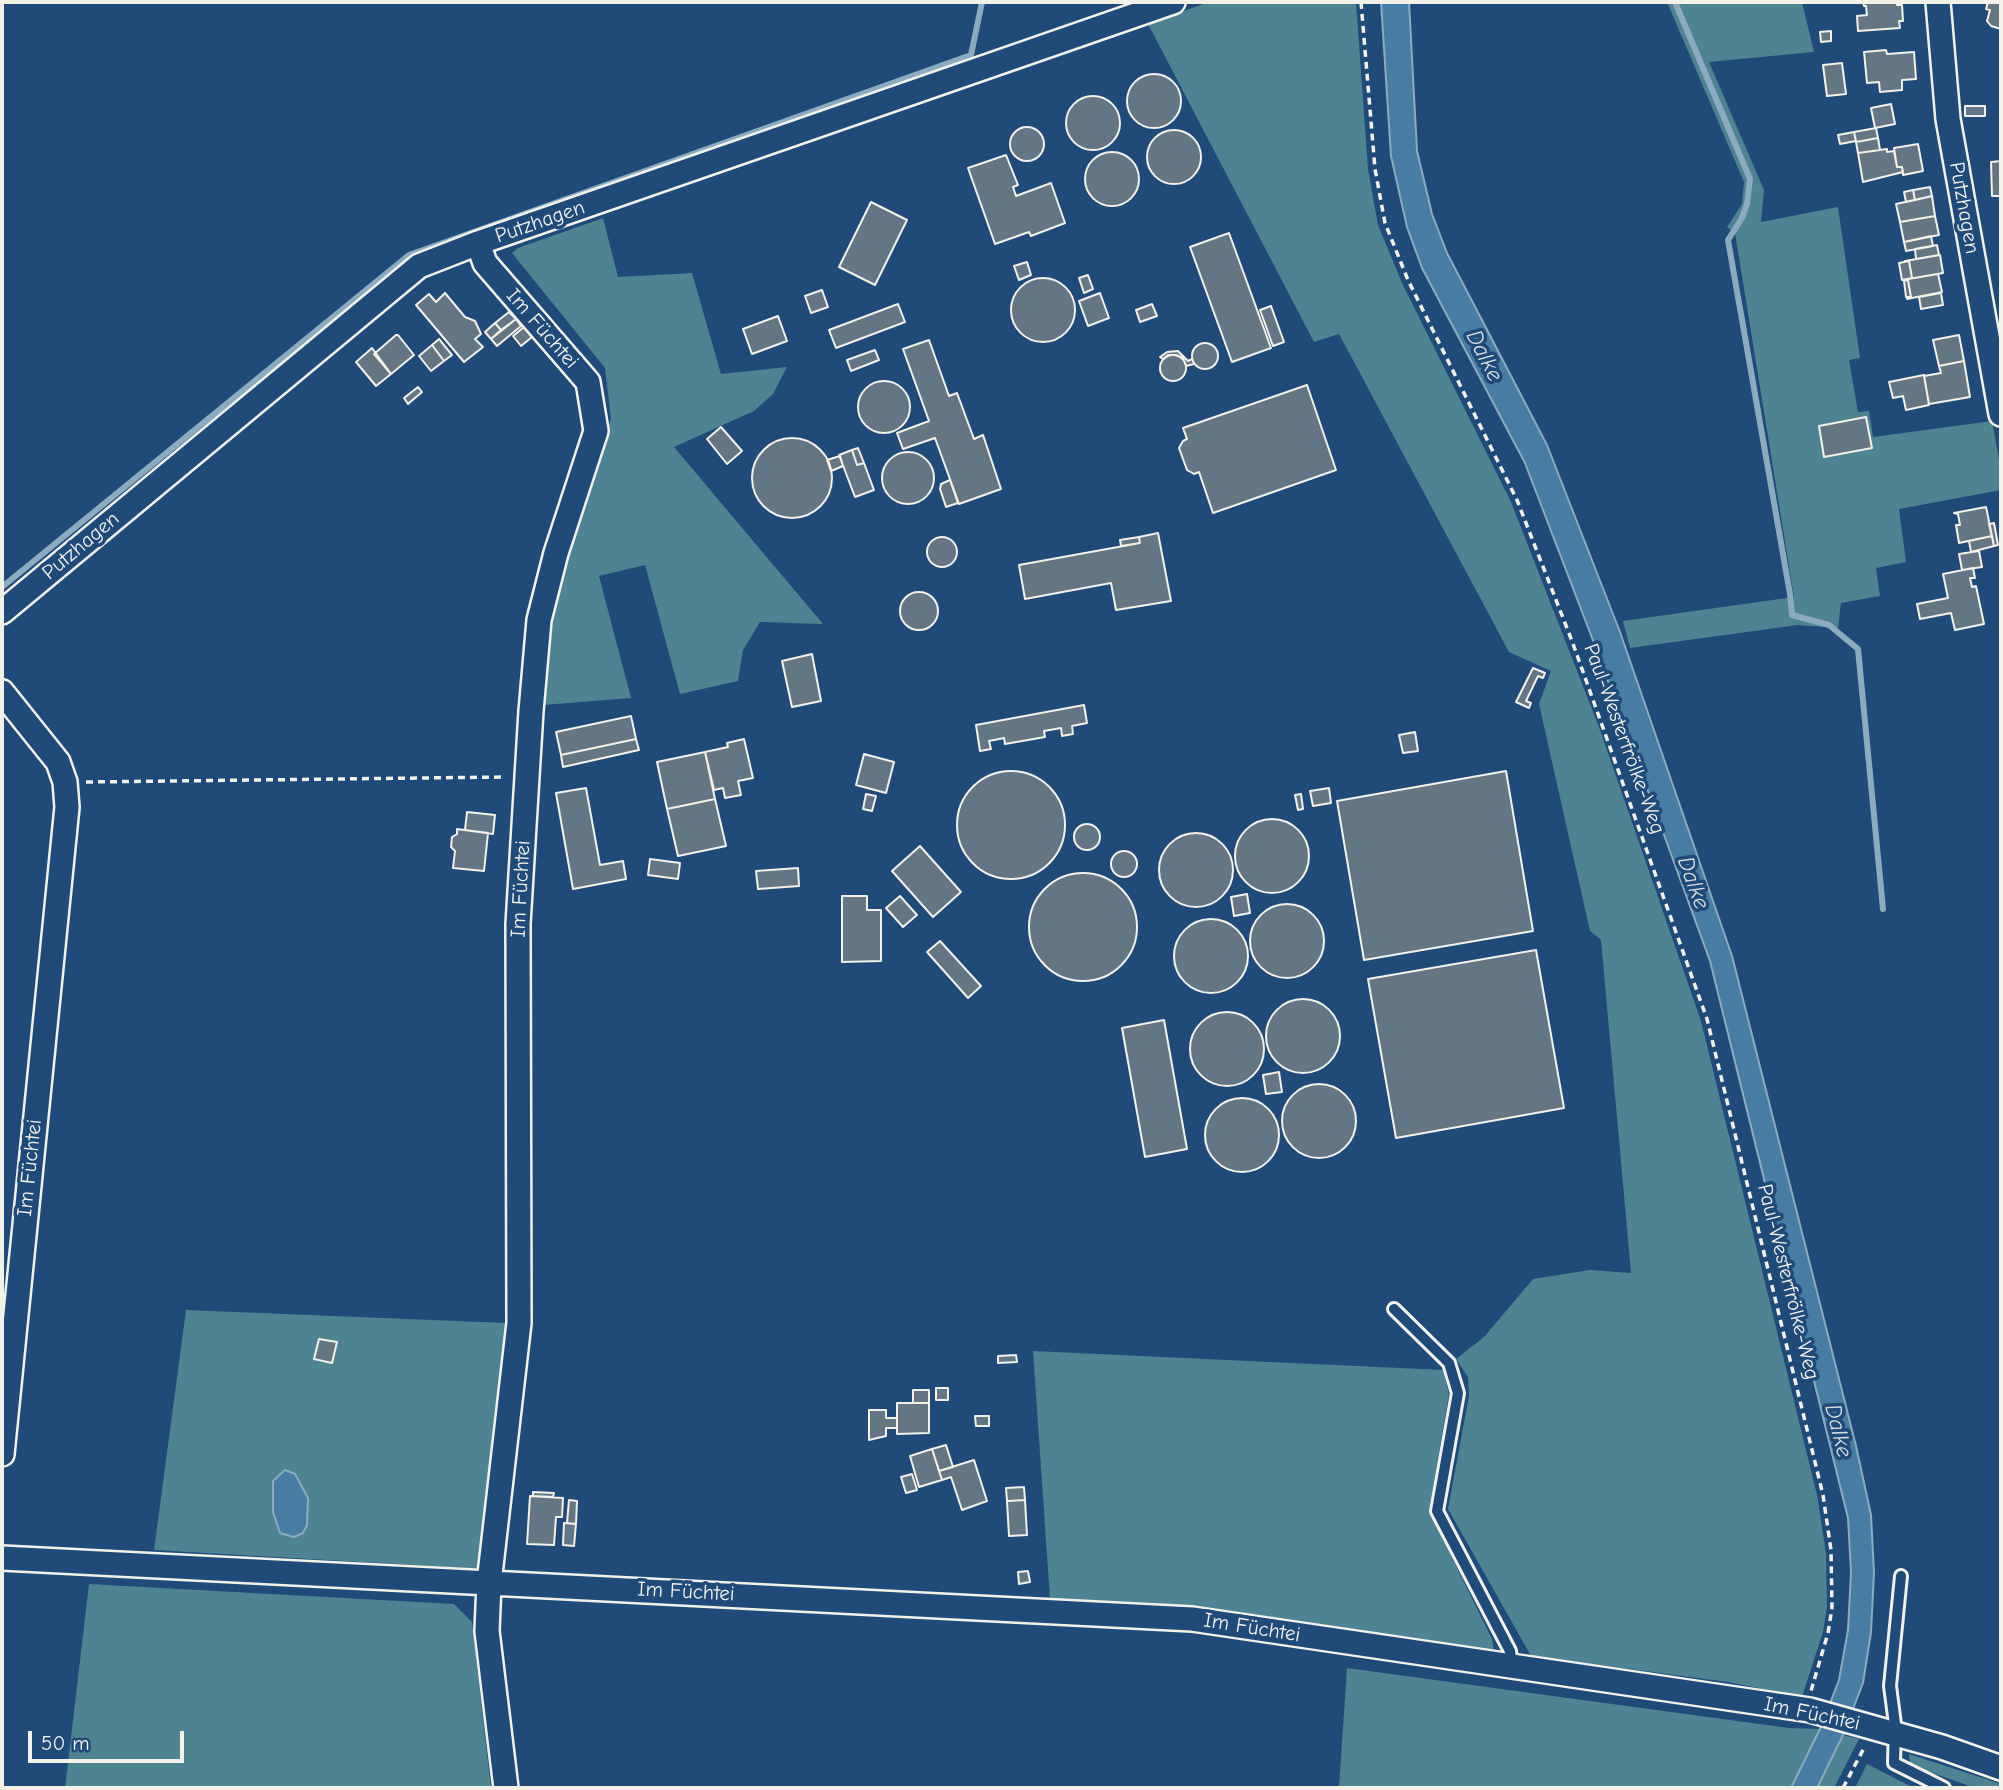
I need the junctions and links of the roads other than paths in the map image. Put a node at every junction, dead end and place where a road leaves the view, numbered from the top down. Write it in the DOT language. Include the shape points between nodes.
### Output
graph roads {
  1 [pos="1173,2"];
  2 [pos="1938,2"];
  3 [pos="478,243"];
  4 [pos="2001,414"];
  5 [pos="2,612"];
  6 [pos="2,692"];
  7 [pos="1394,1309"];
  8 [pos="2,1454"];
  9 [pos="2,1558"];
  10 [pos="1901,1576"];
  11 [pos="489,1583"];
  12 [pos="1512,1667"];
  13 [pos="1879,1729"];
  14 [pos="2001,1768"];
  15 [pos="506,1788"];
  16 [pos="1944,1788"];
  1 -- 3 [label="street, Putzhagen"];
  2 -- 4 [label="street, Putzhagen" via="1948,119"];
  3 -- 5 [label="street, Putzhagen" via="419,266"];
  3 -- 11 [label="street, Im Füchtei" via="485,262 588,382 596,431 555,553 539,620 518,924 519,1323"];
  6 -- 8 [label="street, Im Füchtei" via="58,762 67,807"];
  7 -- 12 [label="lane" via="1449,1363 1458,1394 1437,1511 1510,1651"];
  9 -- 11 [label="street, Im Füchtei"];
  10 -- 13 [label="lane" via="1890,1686 1895,1724"];
  11 -- 12 [label="street, Im Füchtei" via="1192,1619"];
  11 -- 15 [label="street" via="487,1631"];
  12 -- 13 [label="street, Im Füchtei" via="1808,1710"];
  13 -- 14 [label="street, Im Füchtei"];
  13 -- 16 [label="lane" via="1894,1763"];
}
